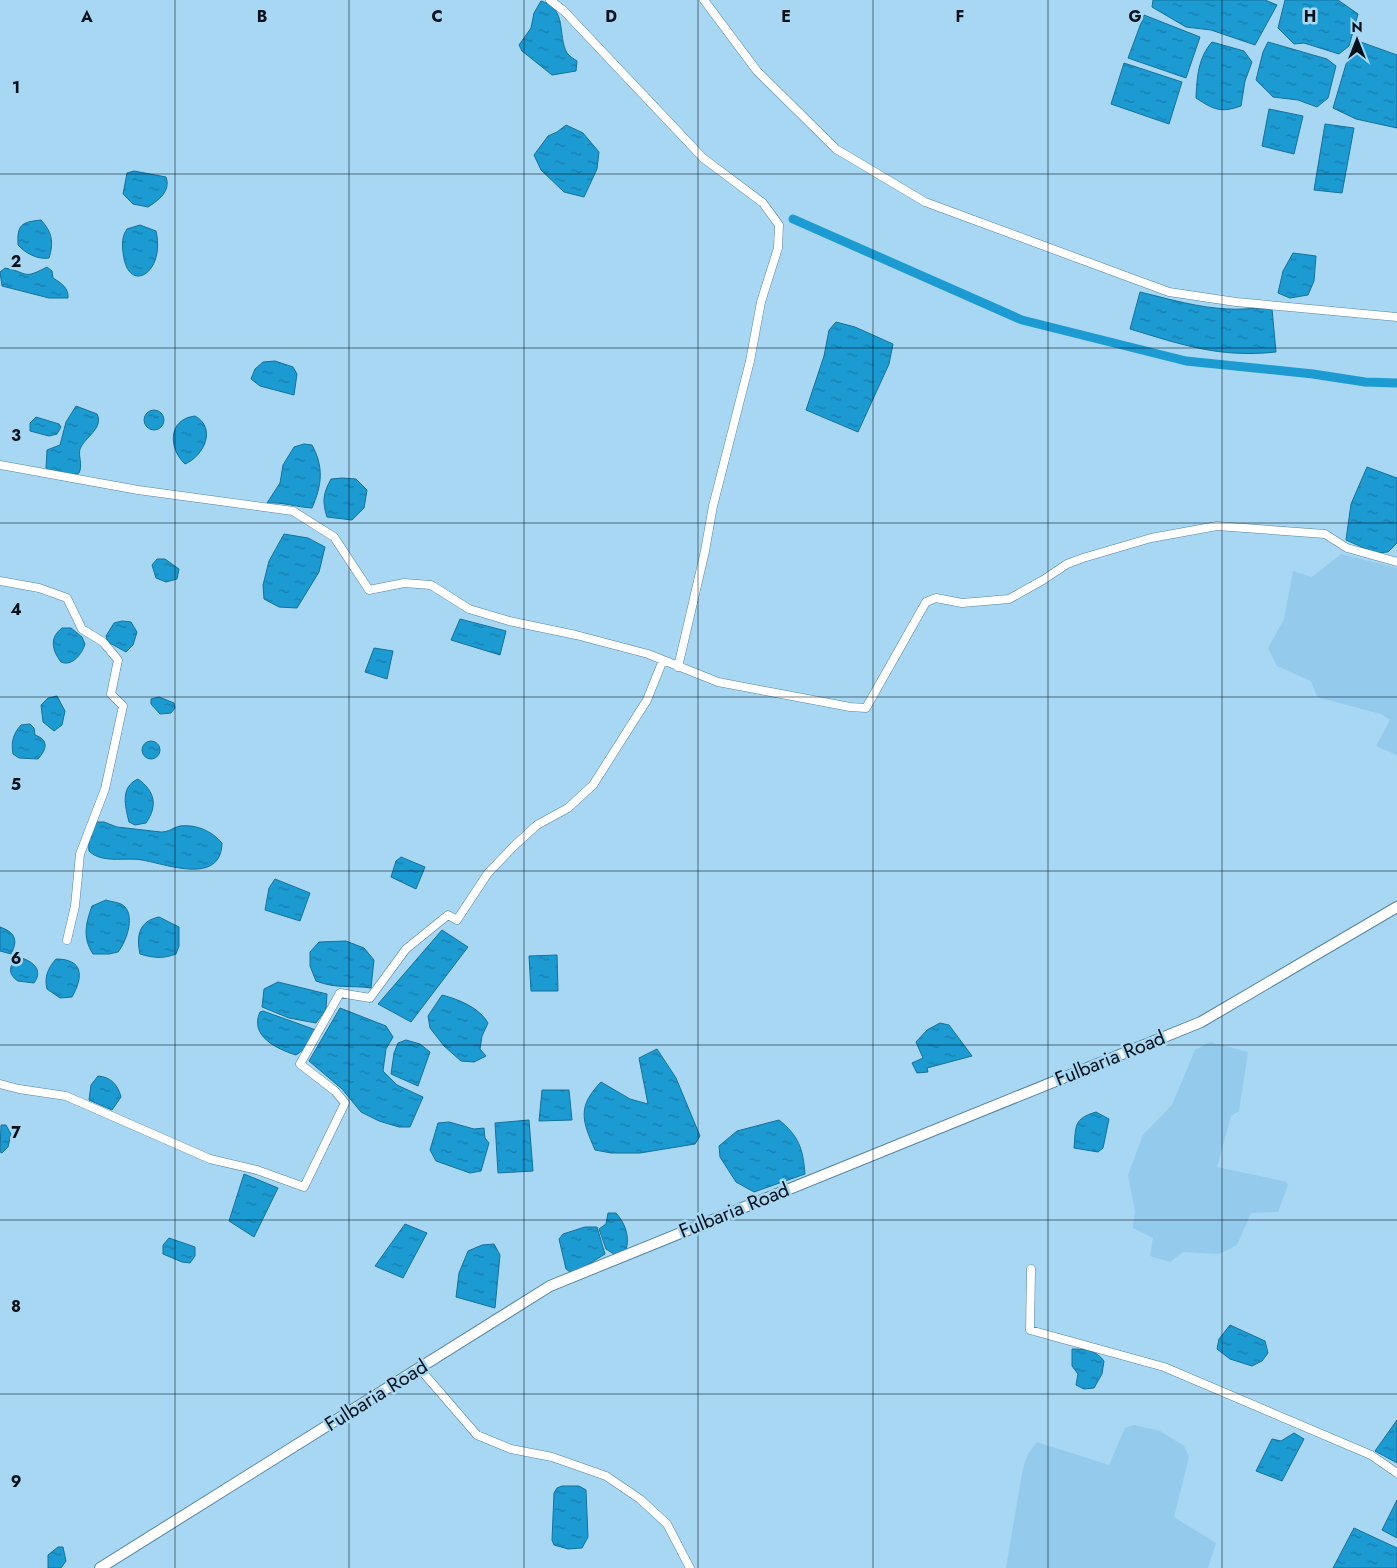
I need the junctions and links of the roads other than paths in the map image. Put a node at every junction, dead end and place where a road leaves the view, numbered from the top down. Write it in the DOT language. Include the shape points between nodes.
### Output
graph roads {
  1 [pos="550,0"];
  2 [pos="704,0"];
  3 [pos="1397,318"];
  4 [pos="0,465"];
  5 [pos="1397,562"];
  6 [pos="0,581"];
  7 [pos="663,660"];
  8 [pos="678,667"];
  9 [pos="1397,907"];
  10 [pos="67,940"];
  11 [pos="0,1084"];
  12 [pos="1030,1269"];
  13 [pos="419,1368"];
  14 [pos="1397,1473"];
  15 [pos="100,1568"];
  16 [pos="690,1568"];
  1 -- 8 [label="street" via="702,158 763,203 779,225 778,248 761,302"];
  2 -- 3 [label="street" via="757,71 836,149 925,202 1169,292"];
  4 -- 7 [label="street" via="138,490 293,511 334,538 369,590 404,583 431,585 469,609"];
  5 -- 8 [label="street" via="1347,548 1324,534 1273,528 1217,526 1111,548 1067,564 1009,599 962,603 936,598 926,602 866,708 718,682"];
  6 -- 10 [label="street" via="39,588 67,598 82,630 104,642 118,660 111,694 123,706 106,788 80,854 75,906"];
  7 -- 8 [label="street"];
  7 -- 11 [label="street" via="647,700 592,785 568,808 537,825 514,846 488,873 457,920 448,915 406,949 370,998 340,993 300,1064 346,1103 304,1187 257,1170 210,1160 66,1096"];
  9 -- 13 [label="main road, Fulbaria Road" via="1201,1022 550,1286"];
  12 -- 14 [label="street" via="1030,1330 1164,1366 1371,1455"];
  13 -- 15 [label="main road, Fulbaria Road"];
  13 -- 16 [label="street" via="477,1435 511,1449 552,1457 606,1476 640,1499 667,1524"];
}
